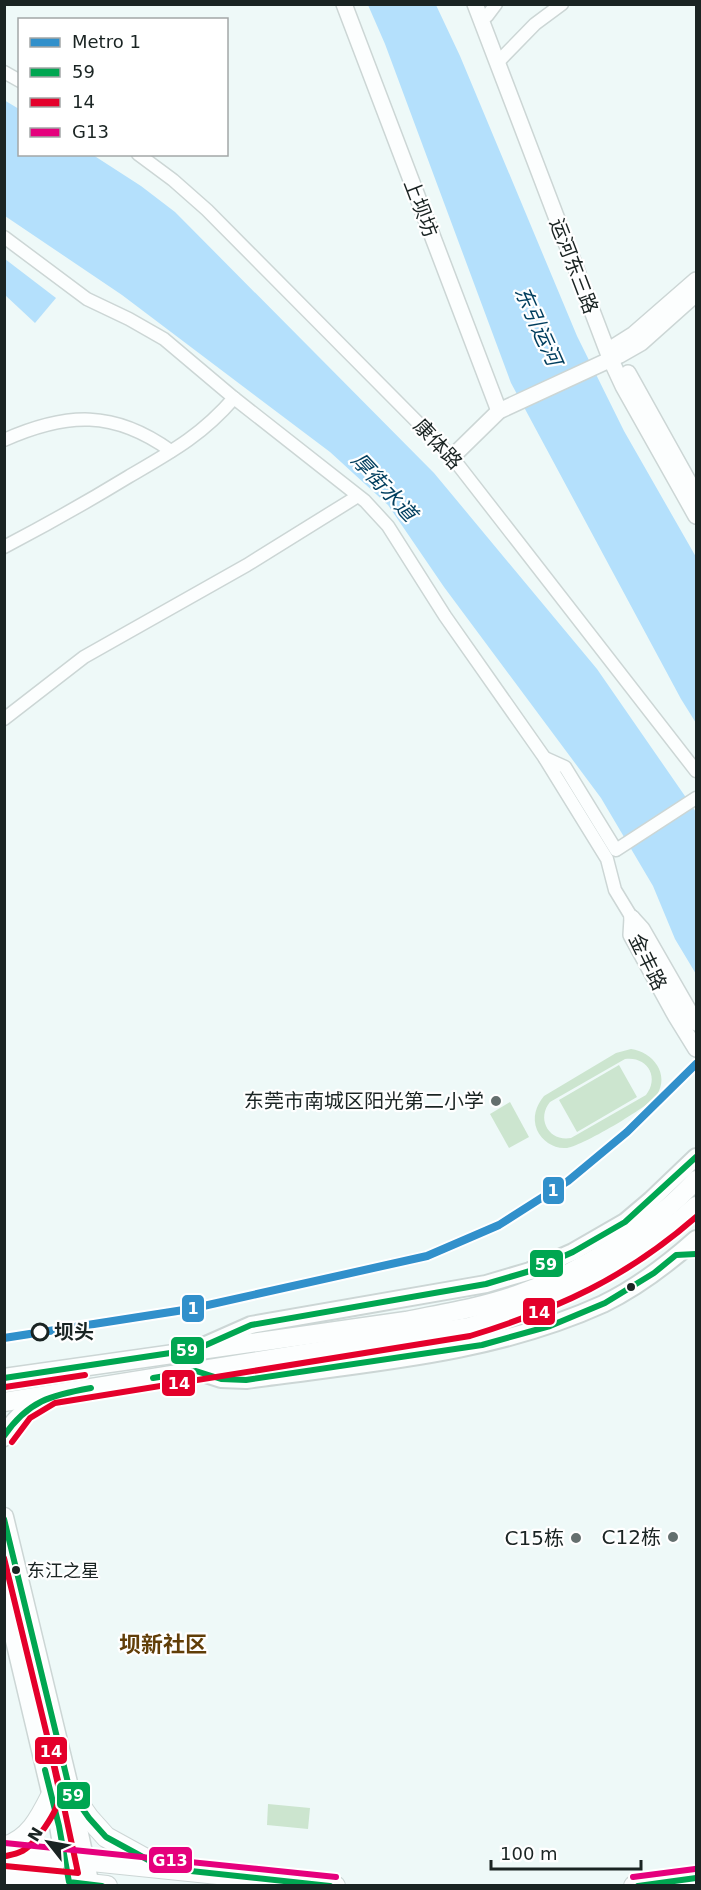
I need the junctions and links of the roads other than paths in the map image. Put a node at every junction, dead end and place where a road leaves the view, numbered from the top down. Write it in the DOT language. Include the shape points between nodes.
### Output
graph roads {
  1 [pos="344,4"];
  2 [pos="475,4"];
  3 [pos="562,4"];
  4 [pos="489,8"];
  5 [pos="500,60"];
  6 [pos="4,72"];
  7 [pos="18,80"];
  8 [pos="141,156"];
  9 [pos="4,237"];
  10 [pos="696,280"];
  11 [pos="696,294"];
  12 [pos="615,353"];
  13 [pos="234,398"];
  14 [pos="499,411"];
  15 [pos="4,440"];
  16 [pos="171,451"];
  17 [pos="452,457"];
  18 [pos="696,495"];
  19 [pos="358,496"];
  20 [pos="696,516"];
  21 [pos="7,542"];
  22 [pos="4,719"];
  23 [pos="544,757"];
  24 [pos="696,771"];
  25 [pos="696,798"];
  26 [pos="632,918"];
  27 [pos="696,1023"];
  28 [pos="696,1049"];
  29 [pos="696,1157"];
  30 [pos="696,1180"];
  31 [pos="696,1206"];
  32 [pos="696,1239"];
  33 [pos="696,1254"];
  34 [pos="676,1255"];
  35 [pos="525,1301"];
  36 [pos="197,1349"];
  37 [pos="196,1371"];
  38 [pos="4,1378"];
  39 [pos="52,1395"];
  40 [pos="4,1402"];
  41 [pos="4,1437"];
  42 [pos="4,1517"];
  43 [pos="4,1594"];
  44 [pos="60,1794"];
  45 [pos="4,1849"];
  46 [pos="64,1858"];
  47 [pos="86,1860"];
  48 [pos="163,1868"];
  49 [pos="4,1877"];
  50 [pos="696,1878"];
  51 [pos="69,1884"];
  52 [pos="96,1885"];
  53 [pos="18,1886"];
  54 [pos="335,1886"];
  55 [pos="634,1886"];
  1 -- 14 [label="street, 上坝坊"];
  2 -- 5 [label="street, 运河东三路"];
  3 -- 5 [label="street" via="535,24"];
  4 -- 5 [label="street, 运河东三路"];
  5 -- 12 [label="street, 运河东三路"];
  6 -- 7 [label="street"];
  8 -- 17 [label="street, 康体路" via="207,210"];
  9 -- 13 [label="street" via="87,299 164,339"];
  10 -- 12 [label="street"];
  11 -- 12 [label="street" via="641,343"];
  12 -- 14 [label="street"];
  12 -- 18 [label="street, 运河东三路"];
  12 -- 20 [label="street, 运河东三路" via="623,386"];
  13 -- 16 [label="street" via="215,420"];
  13 -- 19 [label="street"];
  14 -- 17 [label="street"];
  15 -- 16 [label="street" via="26,430 78,418 119,423"];
  16 -- 21 [label="street" via="74,510"];
  17 -- 24 [label="street, 康体路"];
  19 -- 22 [label="street" via="247,565 84,657"];
  19 -- 23 [label="street" via="388,526 444,616"];
  23 -- 25 [label="street" via="565,767 616,850"];
  23 -- 26 [label="street" via="607,859 615,890"];
  26 -- 27 [label="street, 金丰路"];
  26 -- 28 [label="street, 金丰路" via="631,935"];
  29 -- 36 [label="main road" via="625,1222 530,1271 486,1284 251,1324"];
  30 -- 35 [label="main road" via="624,1241"];
  31 -- 35 [label="main road" via="635,1255 591,1281"];
  32 -- 34 [label="main road"];
  33 -- 34 [label="main road"];
  34 -- 37 [label="main road" via="605,1303 550,1326 482,1345 246,1380 221,1379"];
  35 -- 36 [label="main road"];
  35 -- 37 [label="main road" via="469,1327"];
  36 -- 38 [label="main road"];
  37 -- 39 [label="main road"];
  39 -- 40 [label="main road"];
  39 -- 41 [label="main road" via="29,1407"];
  42 -- 44 [label="main road"];
  43 -- 44 [label="main road"];
  44 -- 45 [label="highway" via="17,1844"];
  44 -- 46 [label="main road"];
  44 -- 47 [label="main road"];
  44 -- 48 [label="highway" via="106,1837"];
  45 -- 46 [label="highway"];
  46 -- 47 [label="highway"];
  46 -- 51 [label="main road"];
  47 -- 48 [label="highway"];
  47 -- 52 [label="main road"];
  48 -- 54 [label="highway"];
  49 -- 51 [label="highway"];
  49 -- 53 [label="highway"];
  50 -- 55 [label="highway"];
  51 -- 52 [label="highway"];
}
